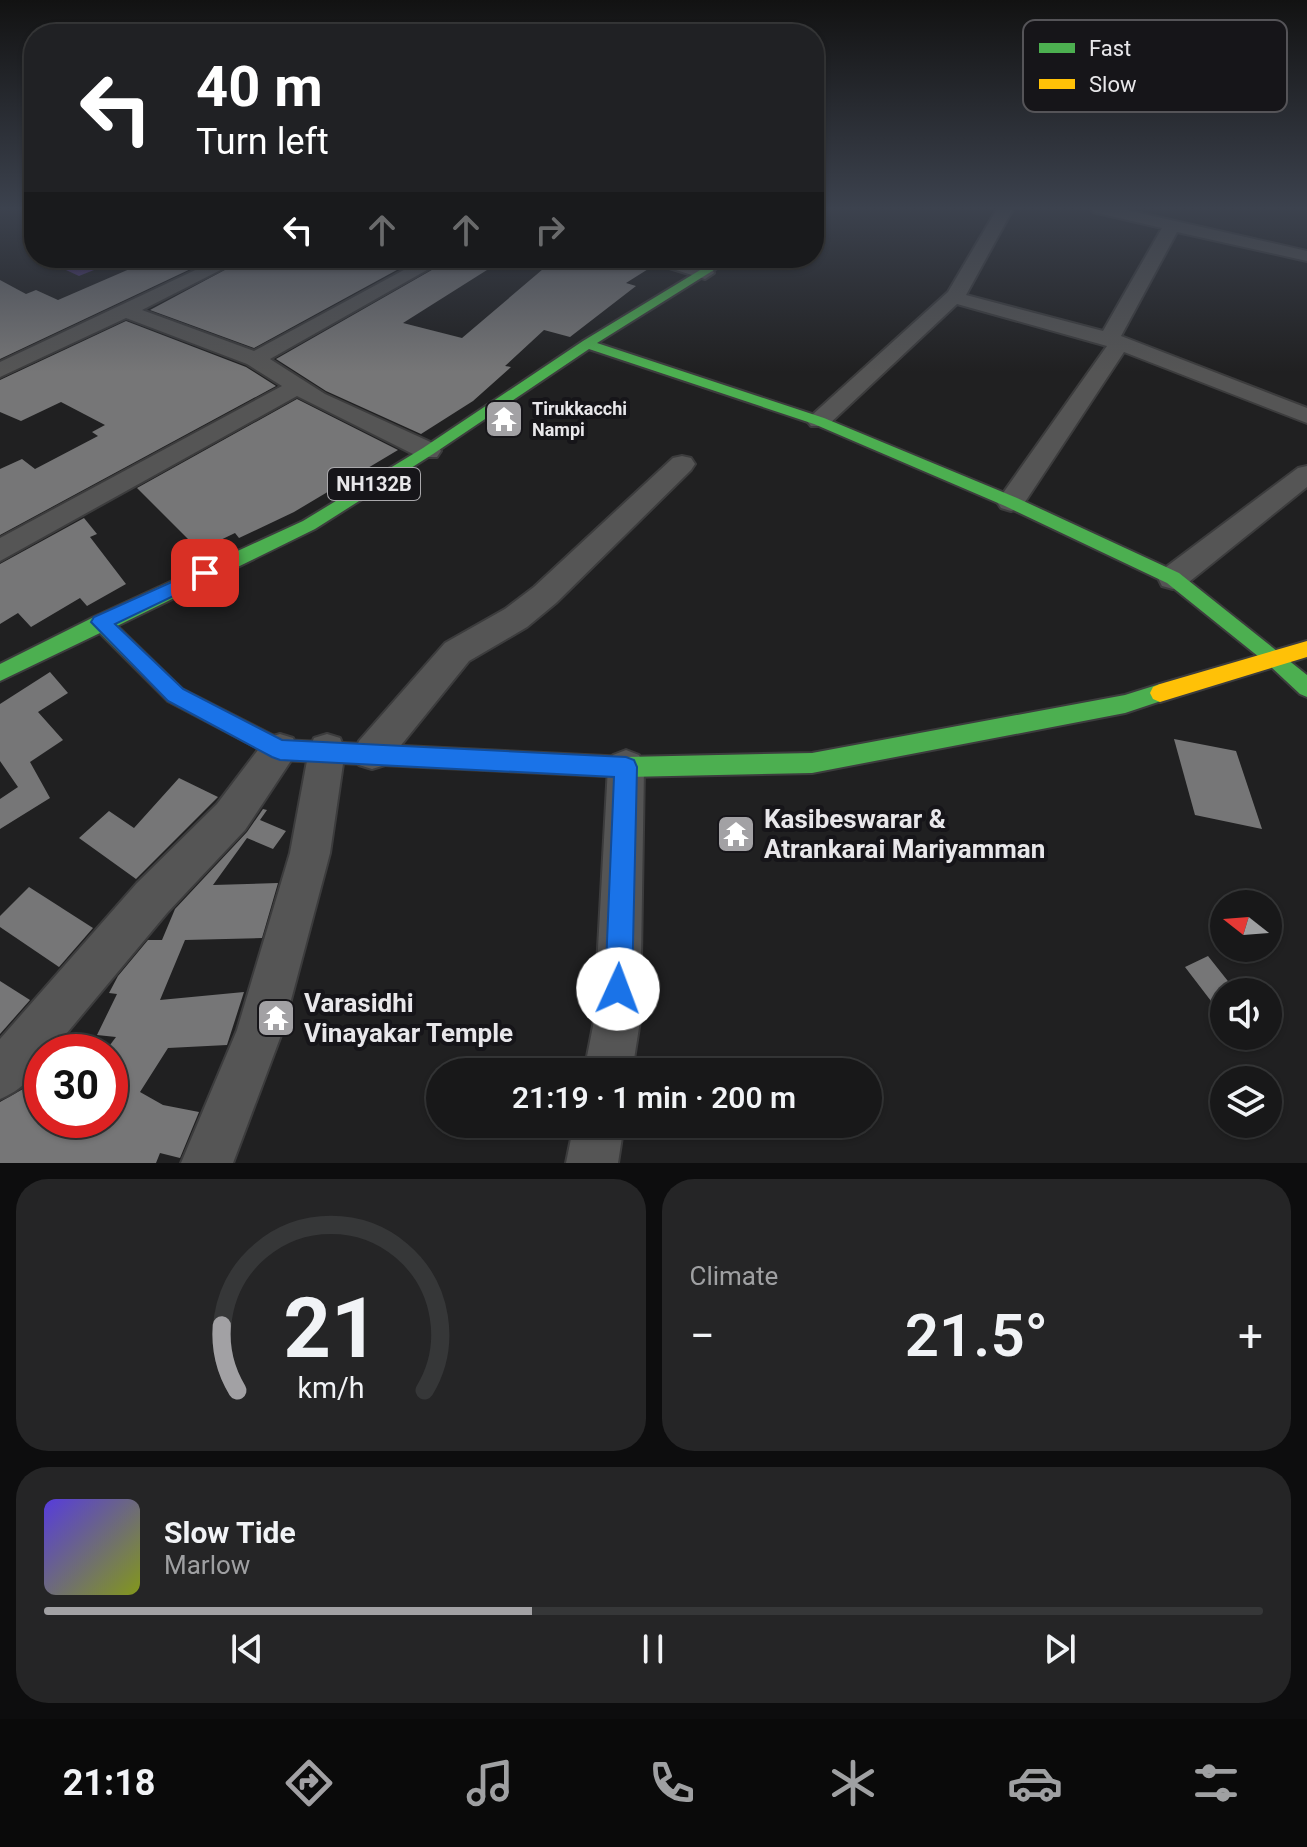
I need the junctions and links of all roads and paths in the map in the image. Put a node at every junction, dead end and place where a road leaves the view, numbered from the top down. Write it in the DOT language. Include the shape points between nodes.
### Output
graph roads {
  1 [pos="973,263"];
  2 [pos="1153,263"];
  3 [pos="214,268"];
  4 [pos="421,268"];
  5 [pos="689,268"];
  6 [pos="713,268"];
  7 [pos="705,273"];
  8 [pos="953,297"];
  9 [pos="124,310"];
  10 [pos="1114,340"];
  11 [pos="587,344"];
  12 [pos="255,359"];
  13 [pos="0,370"];
  14 [pos="297,387"];
  15 [pos="1307,416"];
  16 [pos="819,421"];
  17 [pos="428,451"];
  18 [pos="682,464"];
  19 [pos="1307,474"];
  20 [pos="1011,502"];
  21 [pos="0,551"];
  22 [pos="1173,578"];
  23 [pos="101,622"];
  24 [pos="1307,649"];
  25 [pos="1276,659"];
  26 [pos="0,673"];
  27 [pos="1307,688"];
  28 [pos="280,750"];
  29 [pos="327,750"];
  30 [pos="372,753"];
  31 [pos="626,767"];
  32 [pos="610,1058"];
  33 [pos="0,1075"];
  34 [pos="596,1138"];
  35 [pos="207,1163"];
  36 [pos="592,1163"];
  1 -- 8 [label="street"];
  2 -- 10 [label="street"];
  3 -- 9 [label="street"];
  4 -- 12 [label="street"];
  5 -- 7 [label="street"];
  6 -- 7 [label="main road, NH132B"];
  7 -- 11 [label="main road, NH132B"];
  8 -- 10 [label="street"];
  8 -- 16 [label="street"];
  9 -- 12 [label="street"];
  9 -- 13 [label="street"];
  10 -- 15 [label="street"];
  10 -- 20 [label="street"];
  11 -- 16 [label="main road"];
  11 -- 17 [label="main road, NH132B"];
  12 -- 14 [label="street"];
  14 -- 17 [label="street"];
  14 -- 21 [label="street"];
  16 -- 20 [label="main road"];
  17 -- 23 [label="main road, NH132B" via="309,525"];
  18 -- 30 [label="street" via="545,595 457,652"];
  19 -- 22 [label="street"];
  20 -- 22 [label="main road"];
  22 -- 25 [label="main road"];
  23 -- 26 [label="main road, NH132B"];
  23 -- 28 [label="main road" via="175,695"];
  24 -- 25 [label="main road"];
  25 -- 27 [label="main road"];
  25 -- 31 [label="main road" via="1125,704 812,763"];
  28 -- 29 [label="main road"];
  28 -- 33 [label="street" via="231,817 152,898"];
  29 -- 30 [label="main road"];
  29 -- 35 [label="street" via="310,853 260,1030"];
  30 -- 31 [label="main road"];
  31 -- 32 [label="street" via="617,1021"];
  34 -- 36 [label="street"];
}
